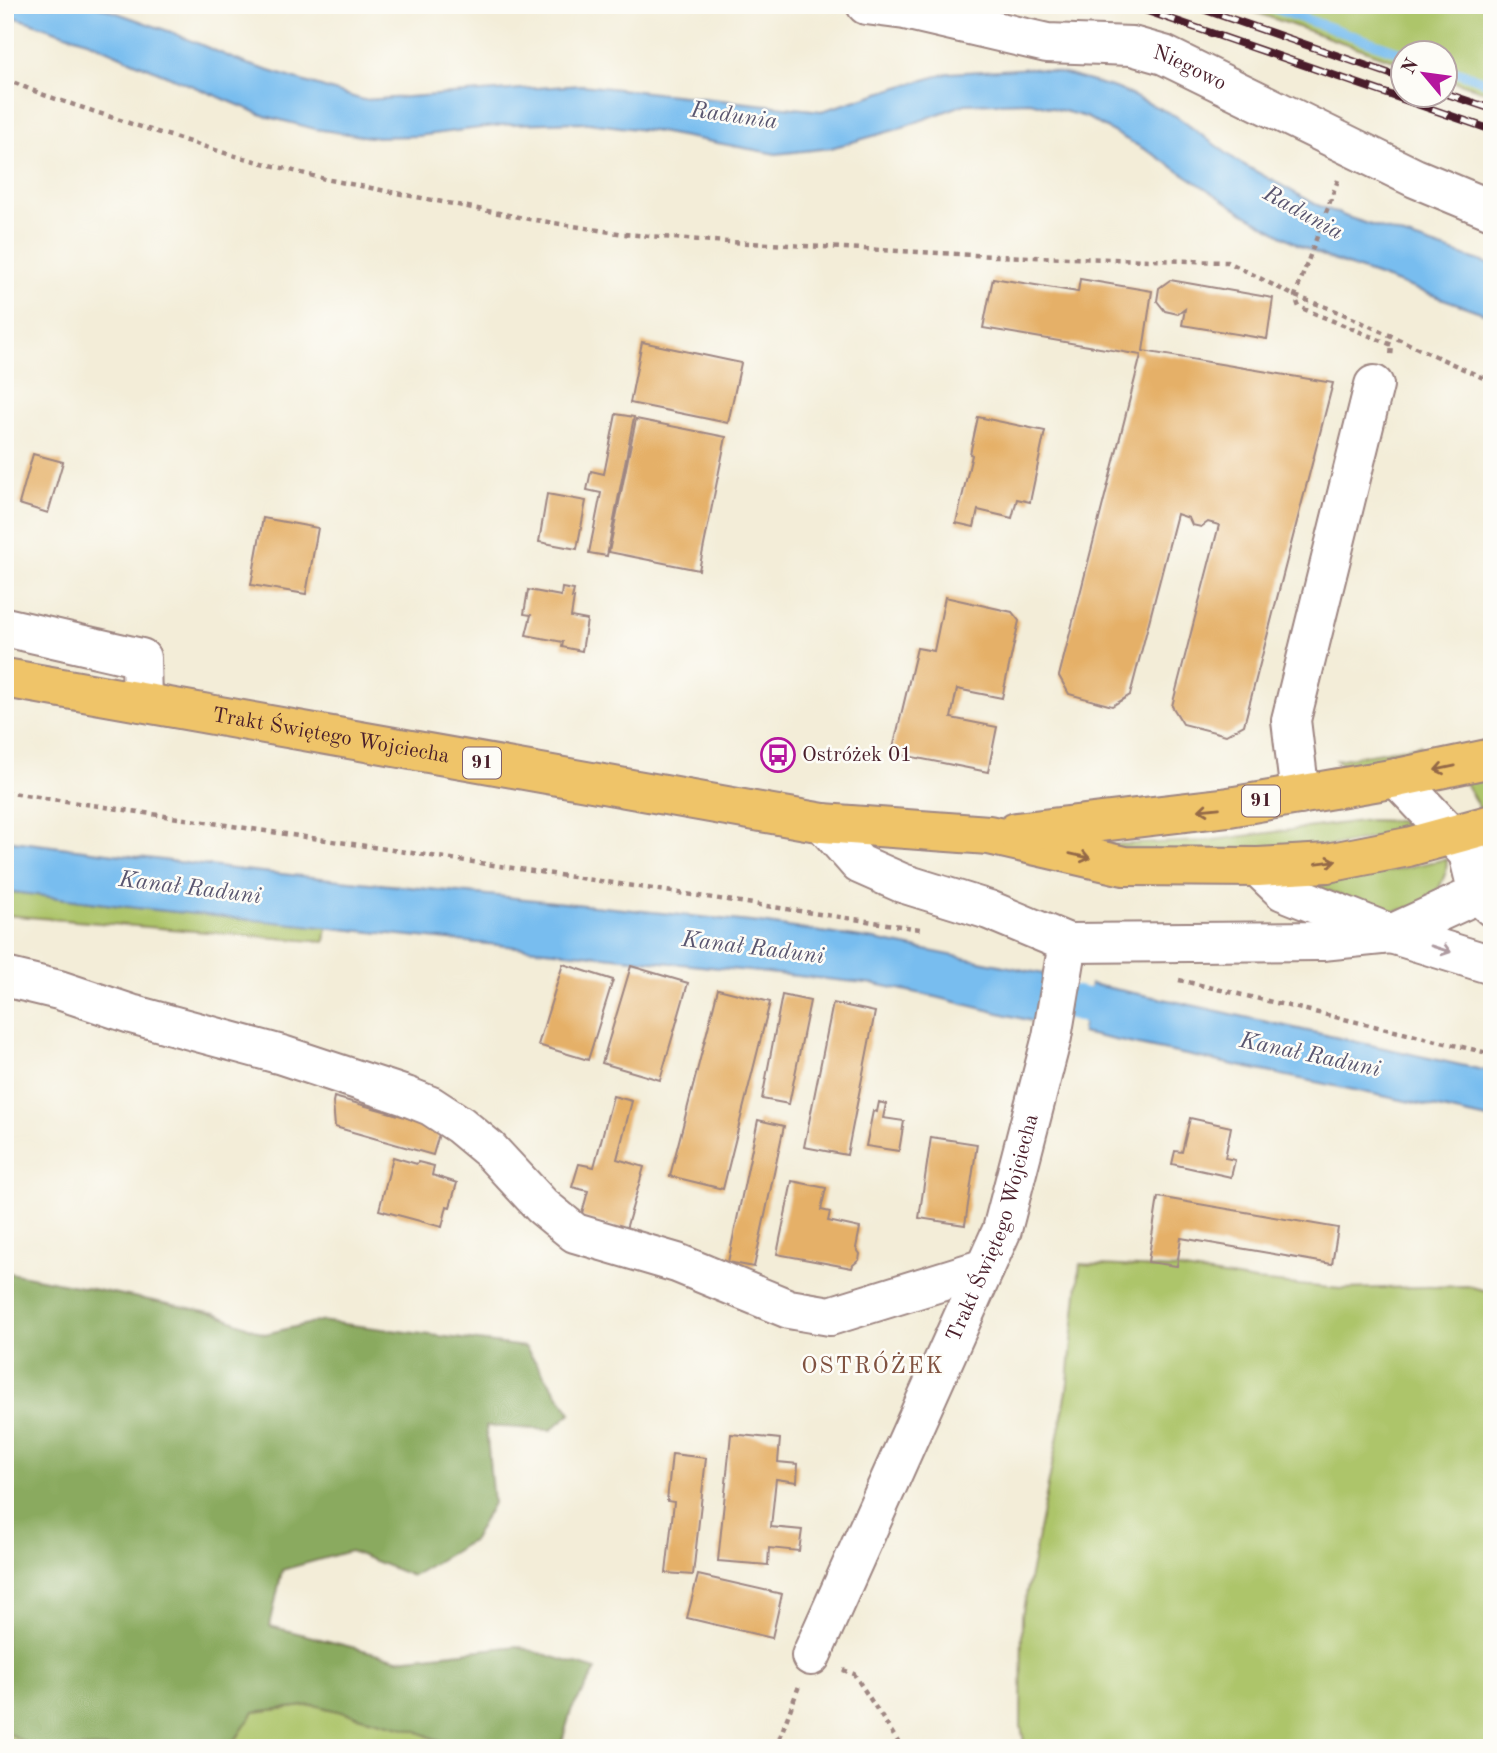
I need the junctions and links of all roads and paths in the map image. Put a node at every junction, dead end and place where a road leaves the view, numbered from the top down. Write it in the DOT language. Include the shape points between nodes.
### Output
graph roads {
  1 [pos="866,5"];
  2 [pos="5,79"];
  3 [pos="1341,170"];
  4 [pos="1492,210"];
  5 [pos="1295,296"];
  6 [pos="1492,382"];
  7 [pos="1374,385"];
  8 [pos="5,627"];
  9 [pos="5,678"];
  10 [pos="142,702"];
  11 [pos="1492,758"];
  12 [pos="1397,778"];
  13 [pos="5,792"];
  14 [pos="1300,795"];
  15 [pos="823,823"];
  16 [pos="1492,824"];
  17 [pos="989,835"];
  18 [pos="1451,835"];
  19 [pos="1258,867"];
  20 [pos="1485,901"];
  21 [pos="852,918"];
  22 [pos="1391,934"];
  23 [pos="1066,956"];
  24 [pos="1492,965"];
  25 [pos="5,977"];
  26 [pos="1166,977"];
  27 [pos="1492,1054"];
  28 [pos="985,1268"];
  29 [pos="811,1656"];
  30 [pos="776,1748"];
  31 [pos="902,1748"];
  1 -- 4 [label="street, Niegowo" via="1047,43 1132,46 1164,55 1415,178"];
  2 -- 5 [label="path" via="228,154 325,179 529,219 624,234 712,241 994,256 1228,262"];
  3 -- 5 [label="path"];
  5 -- 6 [label="path"];
  5 -- 7 [label="path" via="1299,307 1392,345 1385,373"];
  7 -- 14 [label="street" via="1291,720"];
  8 -- 10 [label="street" via="141,658"];
  9 -- 10 [label="main road, Trakt Świętego Wojciecha / 91"];
  10 -- 15 [label="main road, Trakt Świętego Wojciecha / 91"];
  11 -- 12 [label="main road, Trakt Świętego Wojciecha / 91, one-way"];
  12 -- 14 [label="main road, Trakt Świętego Wojciecha / 91"];
  12 -- 18 [label="street"];
  13 -- 21 [label="path"];
  14 -- 17 [label="main road, Trakt Świętego Wojciecha / 91, one-way"];
  15 -- 17 [label="main road, Trakt Świętego Wojciecha / 91"];
  15 -- 23 [label="street" via="859,864 902,883 989,910"];
  16 -- 18 [label="main road, Trakt Świętego Wojciecha / 91"];
  17 -- 19 [label="main road, Trakt Świętego Wojciecha / 91, one-way" via="1124,866"];
  19 -- 18 [label="main road, Trakt Świętego Wojciecha / 91, one-way" via="1327,863"];
  18 -- 20 [label="street" via="1468,853"];
  19 -- 22 [label="street" via="1283,891"];
  20 -- 22 [label="street"];
  22 -- 23 [label="street"];
  22 -- 24 [label="street, one-way"];
  23 -- 28 [label="street, Trakt Świętego Wojciecha" via="1052,1037 1002,1230"];
  25 -- 28 [label="street" via="282,1055 431,1106 489,1149 542,1206 575,1233 677,1262 789,1309 831,1316"];
  26 -- 27 [label="path"];
  28 -- 29 [label="street, Trakt Świętego Wojciecha"];
  29 -- 30 [label="path"];
  29 -- 31 [label="path" via="854,1674"];
}
